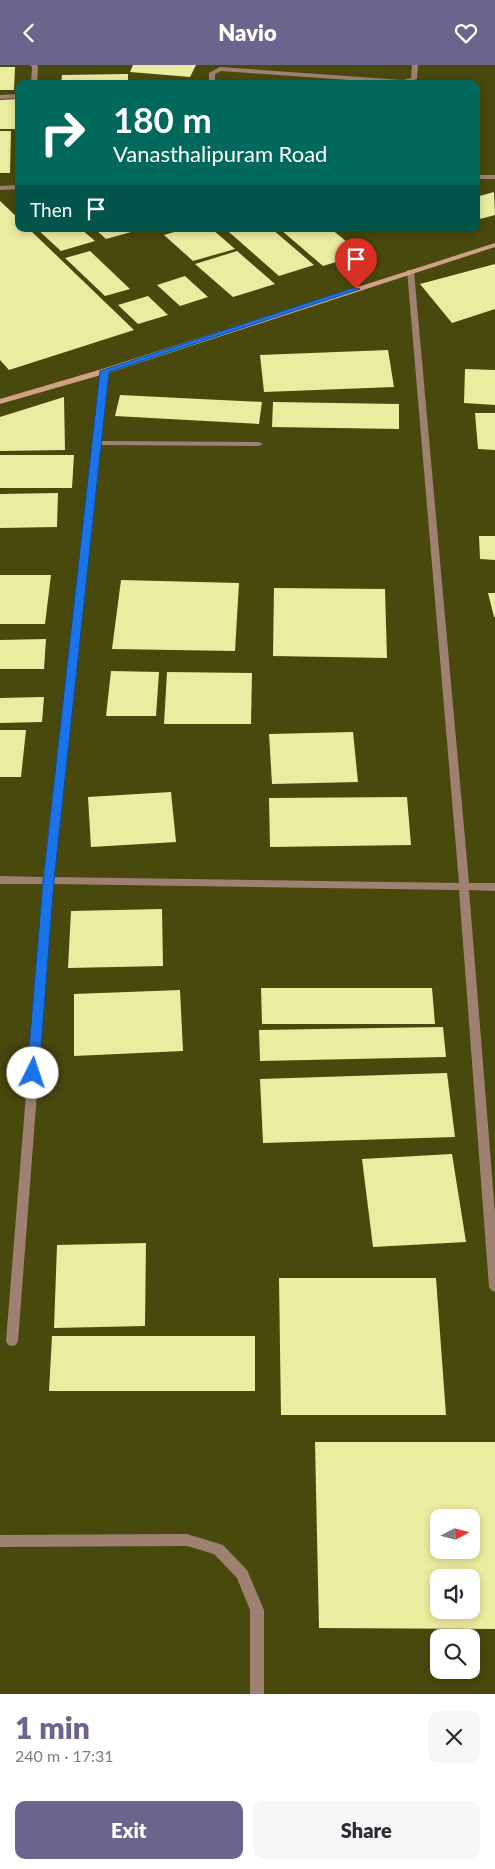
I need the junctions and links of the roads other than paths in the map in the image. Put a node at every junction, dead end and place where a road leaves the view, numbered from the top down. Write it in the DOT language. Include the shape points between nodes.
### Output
graph roads {
  1 [pos="33,65"];
  2 [pos="415,65"];
  3 [pos="34,80"];
  4 [pos="212,80"];
  5 [pos="375,80"];
  6 [pos="410,80"];
  7 [pos="15,96"];
  8 [pos="0,97"];
  9 [pos="480,177"];
  10 [pos="495,177"];
  11 [pos="15,187"];
  12 [pos="0,188"];
  13 [pos="495,245"];
  14 [pos="410,272"];
  15 [pos="105,371"];
  16 [pos="0,402"];
  17 [pos="97,443"];
  18 [pos="258,444"];
  19 [pos="0,880"];
  20 [pos="48,881"];
  21 [pos="464,887"];
  22 [pos="495,887"];
  23 [pos="495,1287"];
  24 [pos="12,1341"];
  25 [pos="0,1541"];
  26 [pos="257,1694"];
  1 -- 3 [label="street" via="36,67"];
  2 -- 6 [label="street" via="414,79"];
  4 -- 5 [label="street" via="212,73 220,69"];
  7 -- 8 [label="street"];
  9 -- 10 [label="street"];
  11 -- 12 [label="street"];
  13 -- 14 [label="street"];
  14 -- 15 [label="street"];
  14 -- 21 [label="street"];
  15 -- 16 [label="street"];
  15 -- 17 [label="street"];
  17 -- 18 [label="street"];
  17 -- 20 [label="street"];
  19 -- 20 [label="street"];
  20 -- 21 [label="street"];
  20 -- 24 [label="street"];
  21 -- 22 [label="street"];
  21 -- 23 [label="street"];
  25 -- 26 [label="street" via="187,1540 218,1549 242,1574 257,1610"];
}
